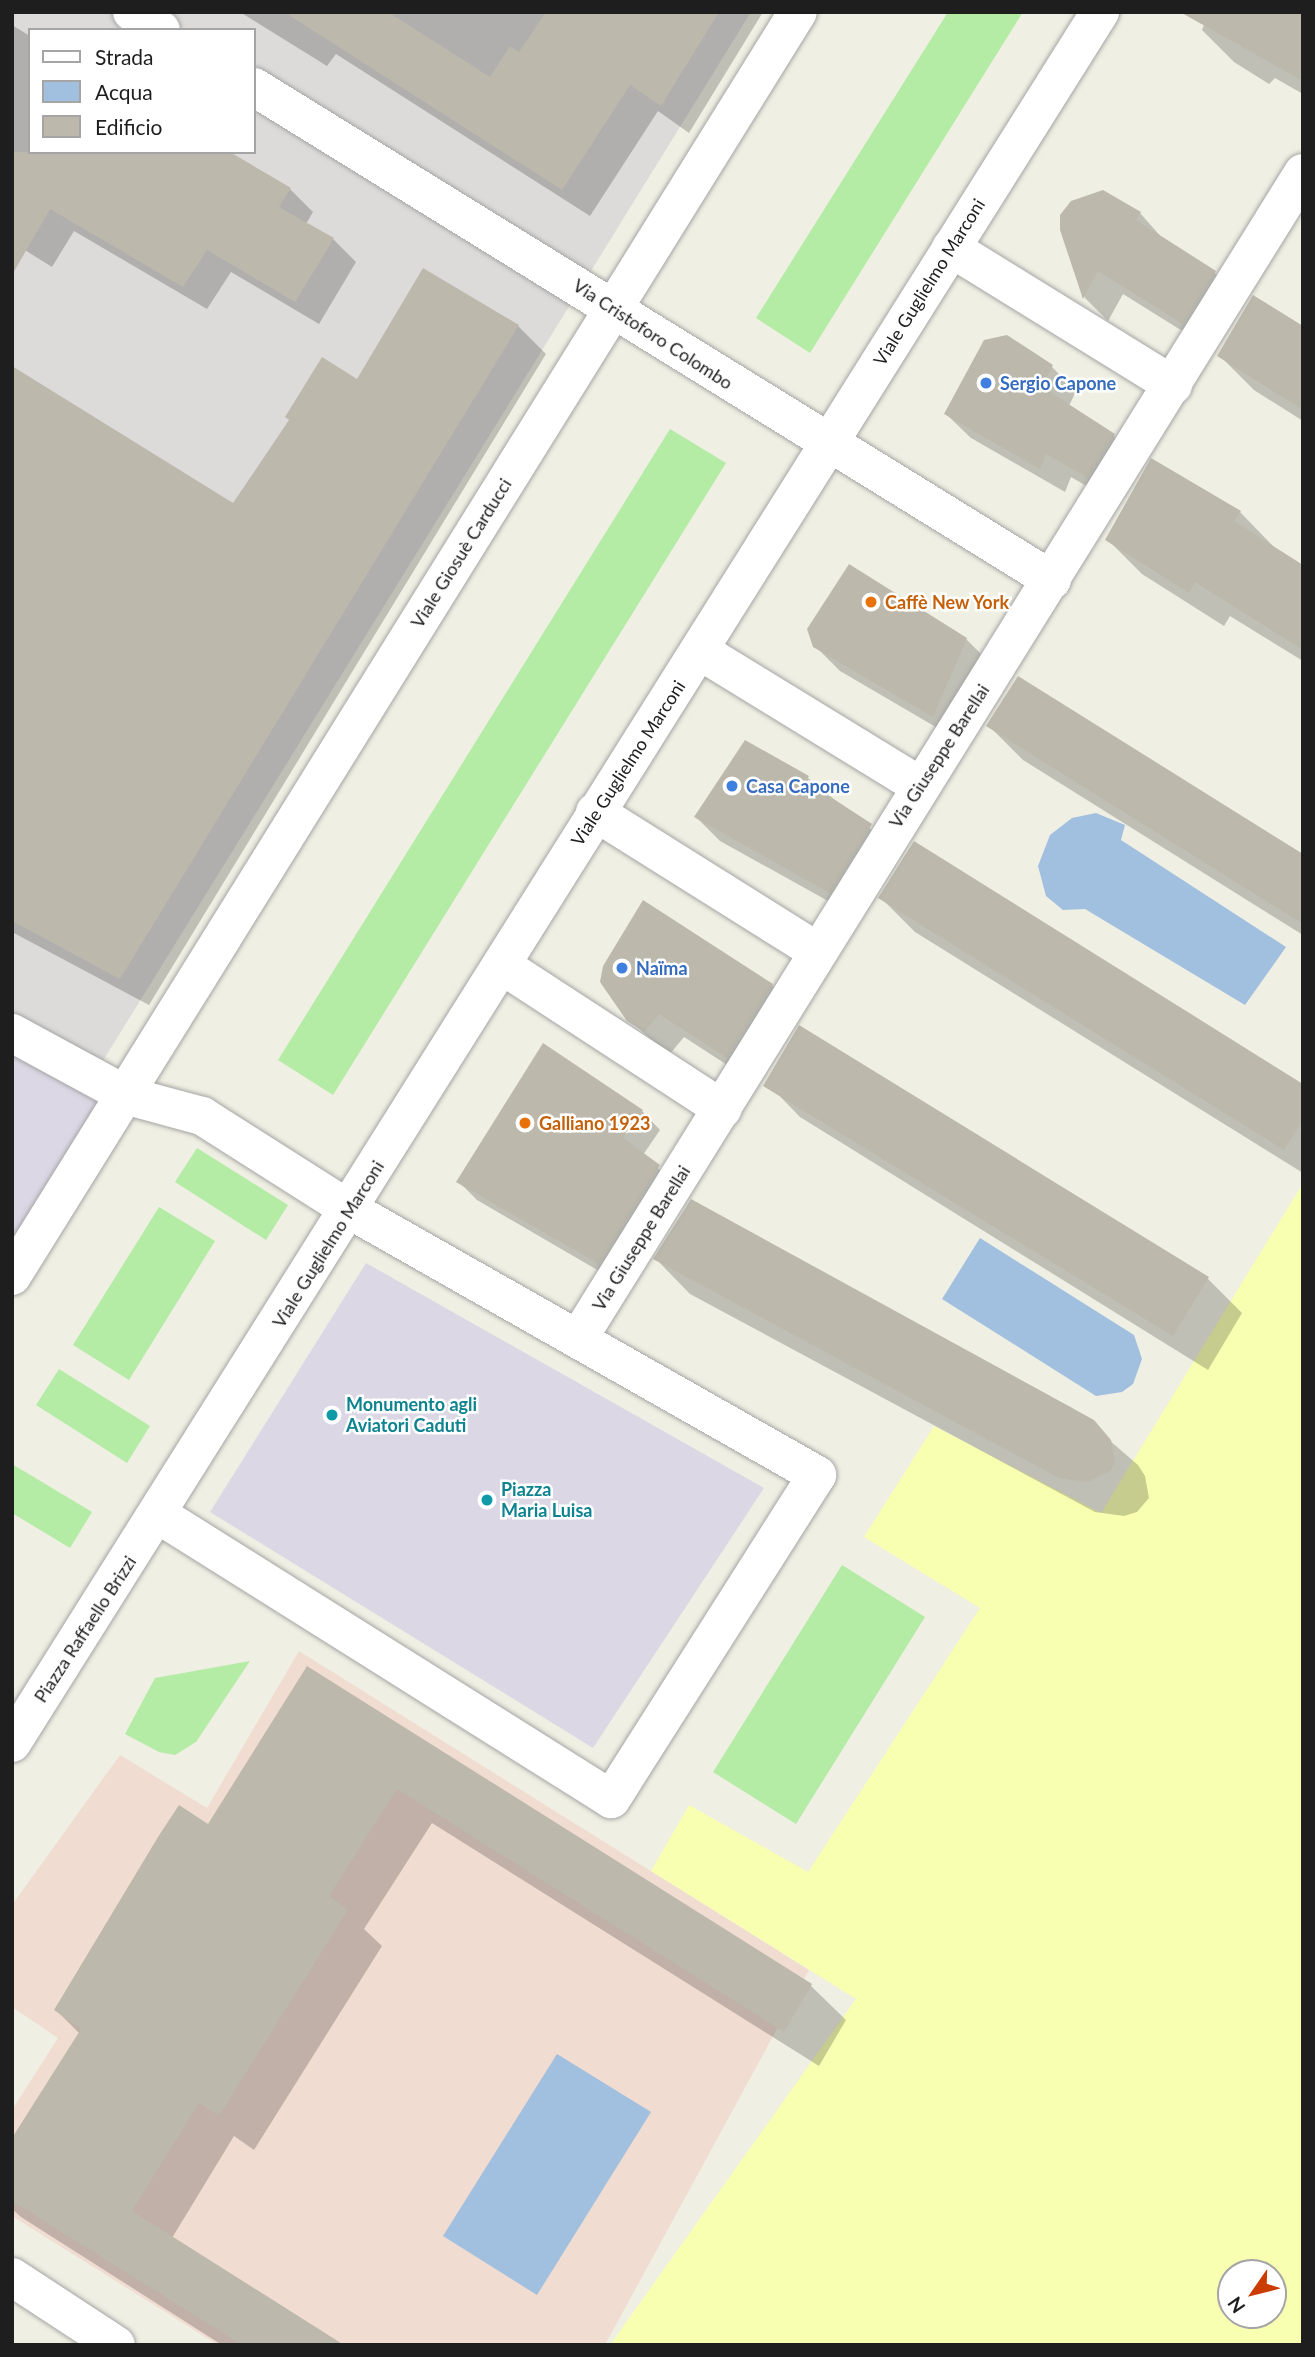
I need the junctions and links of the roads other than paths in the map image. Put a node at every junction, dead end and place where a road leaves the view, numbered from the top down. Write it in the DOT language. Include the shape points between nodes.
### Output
graph roads {
  1 [pos="132,12"];
  2 [pos="798,12"];
  3 [pos="1100,12"];
  4 [pos="158,28"];
  5 [pos="256,88"];
  6 [pos="1303,173"];
  7 [pos="951,248"];
  8 [pos="614,309"];
  9 [pos="1173,385"];
  10 [pos="827,443"];
  11 [pos="1052,579"];
  12 [pos="700,651"];
  13 [pos="919,785"];
  14 [pos="595,812"];
  15 [pos="817,951"];
  16 [pos="503,966"];
  17 [pos="12,1033"];
  18 [pos="128,1096"];
  19 [pos="722,1109"];
  20 [pos="350,1210"];
  21 [pos="12,1276"];
  22 [pos="578,1339"];
  23 [pos="159,1515"];
  24 [pos="12,1743"];
  25 [pos="12,2277"];
  26 [pos="116,2345"];
  1 -- 4 [label="street"];
  2 -- 8 [label="street, Viale Giosuè Carducci"];
  3 -- 7 [label="street, Viale Guglielmo Marconi"];
  5 -- 8 [label="street, Via Cristoforo Colombo"];
  6 -- 9 [label="street, Via Giuseppe Barellai"];
  7 -- 9 [label="street"];
  7 -- 10 [label="street, Viale Guglielmo Marconi"];
  8 -- 10 [label="street, Via Cristoforo Colombo"];
  8 -- 18 [label="street, Viale Giosuè Carducci"];
  9 -- 11 [label="street, Via Giuseppe Barellai"];
  10 -- 11 [label="street, Via Cristoforo Colombo"];
  10 -- 12 [label="street, Viale Guglielmo Marconi"];
  11 -- 13 [label="street, Via Giuseppe Barellai"];
  12 -- 13 [label="street"];
  12 -- 14 [label="street, Viale Guglielmo Marconi"];
  13 -- 15 [label="street, Via Giuseppe Barellai"];
  14 -- 15 [label="street"];
  14 -- 16 [label="street, Viale Guglielmo Marconi"];
  15 -- 19 [label="street, Via Giuseppe Barellai"];
  16 -- 19 [label="street"];
  16 -- 20 [label="street, Viale Guglielmo Marconi"];
  17 -- 18 [label="street"];
  18 -- 20 [label="street" via="202,1116"];
  18 -- 21 [label="street, Viale Giosuè Carducci"];
  19 -- 22 [label="street, Via Giuseppe Barellai"];
  20 -- 22 [label="street"];
  20 -- 23 [label="street, Viale Guglielmo Marconi"];
  22 -- 23 [label="street" via="817,1475 611,1799"];
  23 -- 24 [label="street, Piazza Raffaello Brizzi"];
  25 -- 26 [label="street"];
}
